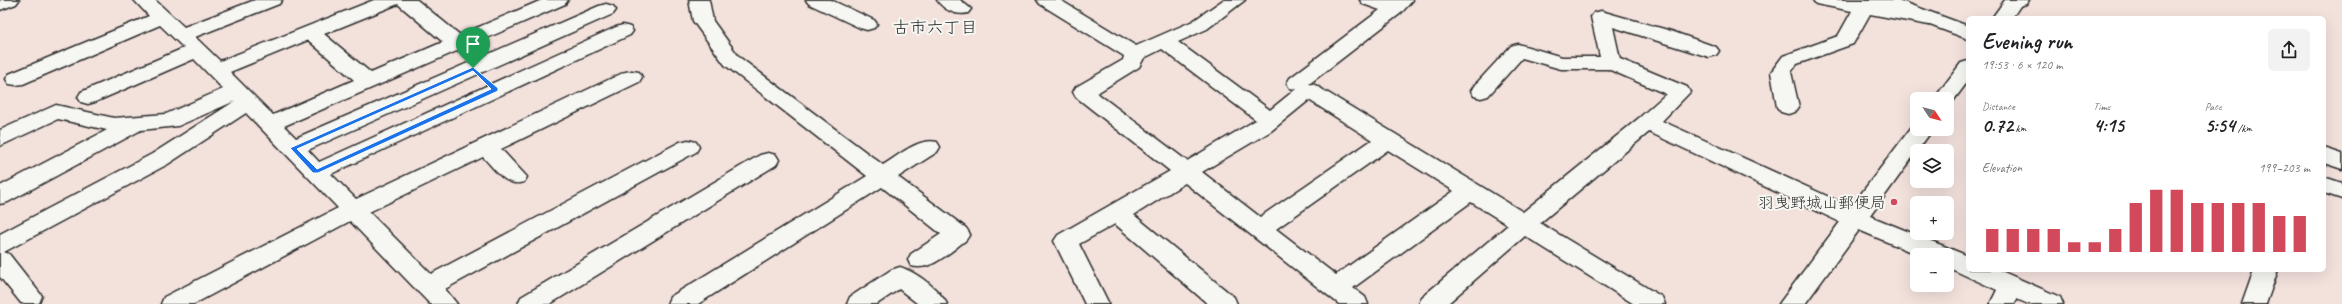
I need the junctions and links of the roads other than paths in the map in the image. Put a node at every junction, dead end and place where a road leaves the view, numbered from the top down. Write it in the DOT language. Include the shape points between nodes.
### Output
graph roads {
  1 [pos="9,0"];
  2 [pos="272,0"];
  3 [pos="391,0"];
  4 [pos="405,0"];
  5 [pos="698,0"];
  6 [pos="816,0"];
  7 [pos="1047,0"];
  8 [pos="1235,0"];
  9 [pos="1370,0"];
  10 [pos="1823,0"];
  11 [pos="2019,0"];
  12 [pos="545,2"];
  13 [pos="1874,2"];
  14 [pos="0,4"];
  15 [pos="1398,5"];
  16 [pos="156,6"];
  17 [pos="606,10"];
  18 [pos="2003,16"];
  19 [pos="867,24"];
  20 [pos="623,31"];
  21 [pos="310,32"];
  22 [pos="1966,32"];
  23 [pos="190,42"];
  24 [pos="1165,42"];
  25 [pos="457,43"];
  26 [pos="1709,51"];
  27 [pos="1135,54"];
  28 [pos="1611,63"];
  29 [pos="473,68"];
  30 [pos="216,70"];
  31 [pos="1966,70"];
  32 [pos="632,77"];
  33 [pos="16,78"];
  34 [pos="368,82"];
  35 [pos="1297,83"];
  36 [pos="495,89"];
  37 [pos="1481,91"];
  38 [pos="1949,92"];
  39 [pos="88,96"];
  40 [pos="242,96"];
  41 [pos="1788,108"];
  42 [pos="1270,120"];
  43 [pos="1647,123"];
  44 [pos="138,124"];
  45 [pos="270,124"];
  46 [pos="1917,136"];
  47 [pos="0,139"];
  48 [pos="1387,140"];
  49 [pos="486,147"];
  50 [pos="688,147"];
  51 [pos="929,147"];
  52 [pos="293,148"];
  53 [pos="2326,157"];
  54 [pos="768,160"];
  55 [pos="2342,162"];
  56 [pos="316,172"];
  57 [pos="1186,172"];
  58 [pos="516,176"];
  59 [pos="882,176"];
  60 [pos="2326,185"];
  61 [pos="1471,191"];
  62 [pos="2342,191"];
  63 [pos="0,196"];
  64 [pos="1130,205"];
  65 [pos="353,210"];
  66 [pos="1855,219"];
  67 [pos="1524,224"];
  68 [pos="1259,229"];
  69 [pos="0,245"];
  70 [pos="1924,248"];
  71 [pos="0,260"];
  72 [pos="920,260"];
  73 [pos="1954,261"];
  74 [pos="1966,265"];
  75 [pos="1980,272"];
  76 [pos="2265,272"];
  77 [pos="2005,285"];
  78 [pos="428,287"];
  79 [pos="1335,288"];
  80 [pos="30,296"];
  81 [pos="173,304"];
  82 [pos="445,304"];
  83 [pos="530,304"];
  84 [pos="679,304"];
  85 [pos="859,304"];
  86 [pos="935,304"];
  87 [pos="1097,304"];
  88 [pos="1225,304"];
  89 [pos="1356,304"];
  90 [pos="1431,304"];
  91 [pos="1653,304"];
  92 [pos="1791,304"];
  93 [pos="2051,304"];
  94 [pos="2254,304"];
  1 -- 14 [label="main road"];
  2 -- 23 [label="main road"];
  3 -- 21 [label="main road"];
  4 -- 25 [label="main road"];
  5 -- 59 [label="main road" via="703,21 732,61"];
  6 -- 19 [label="main road"];
  7 -- 27 [label="main road"];
  8 -- 24 [label="main road" via="1200,25"];
  9 -- 15 [label="main road"];
  10 -- 13 [label="main road"];
  11 -- 18 [label="main road" via="2013,2"];
  12 -- 25 [label="main road"];
  13 -- 22 [label="main road"];
  13 -- 41 [label="main road" via="1846,40 1790,60 1781,72"];
  15 -- 35 [label="main road"];
  16 -- 23 [label="main road"];
  16 -- 33 [label="main road"];
  17 -- 29 [label="main road"];
  20 -- 36 [label="main road"];
  21 -- 30 [label="main road"];
  21 -- 34 [label="main road"];
  23 -- 30 [label="main road"];
  23 -- 39 [label="main road"];
  24 -- 27 [label="main road"];
  24 -- 42 [label="main road"];
  25 -- 34 [label="main road"];
  26 -- 28 [label="main road" via="1600,17"];
  27 -- 57 [label="main road" via="1132,63 1084,92"];
  28 -- 37 [label="main road" via="1560,63 1518,50"];
  28 -- 43 [label="main road" via="1680,92"];
  29 -- 36 [label="main road"];
  29 -- 52 [label="main road"];
  30 -- 40 [label="main road"];
  31 -- 38 [label="main road"];
  32 -- 49 [label="main road"];
  34 -- 45 [label="main road"];
  36 -- 56 [label="main road"];
  40 -- 44 [label="main road" via="170,121"];
  40 -- 45 [label="main road"];
  40 -- 69 [label="main road" via="160,159"];
  42 -- 48 [label="main road" via="1308,90"];
  42 -- 57 [label="main road"];
  43 -- 66 [label="main road"];
  43 -- 67 [label="main road"];
  44 -- 47 [label="main road" via="114,125 56,112"];
  44 -- 63 [label="main road"];
  45 -- 52 [label="main road"];
  46 -- 66 [label="main road"];
  48 -- 61 [label="main road"];
  48 -- 68 [label="main road"];
  49 -- 58 [label="main road"];
  49 -- 65 [label="main road"];
  50 -- 78 [label="main road"];
  51 -- 59 [label="main road"];
  52 -- 56 [label="main road"];
  53 -- 55 [label="main road"];
  54 -- 83 [label="main road"];
  56 -- 65 [label="main road"];
  57 -- 64 [label="main road"];
  57 -- 68 [label="main road"];
  59 -- 72 [label="main road" via="958,234"];
  59 -- 84 [label="main road"];
  60 -- 62 [label="main road"];
  61 -- 67 [label="main road"];
  61 -- 79 [label="main road"];
  64 -- 87 [label="main road" via="1066,241"];
  64 -- 88 [label="main road" via="1120,216"];
  65 -- 78 [label="main road"];
  65 -- 81 [label="main road"];
  66 -- 70 [label="main road"];
  66 -- 92 [label="main road"];
  67 -- 90 [label="main road"];
  67 -- 91 [label="main road"];
  68 -- 79 [label="main road"];
  71 -- 80 [label="main road"];
  73 -- 74 [label="main road"];
  75 -- 77 [label="main road"];
  76 -- 94 [label="main road"];
  77 -- 93 [label="main road"];
  78 -- 82 [label="main road"];
  79 -- 89 [label="main road"];
  85 -- 86 [label="main road" via="900,276"];
}
